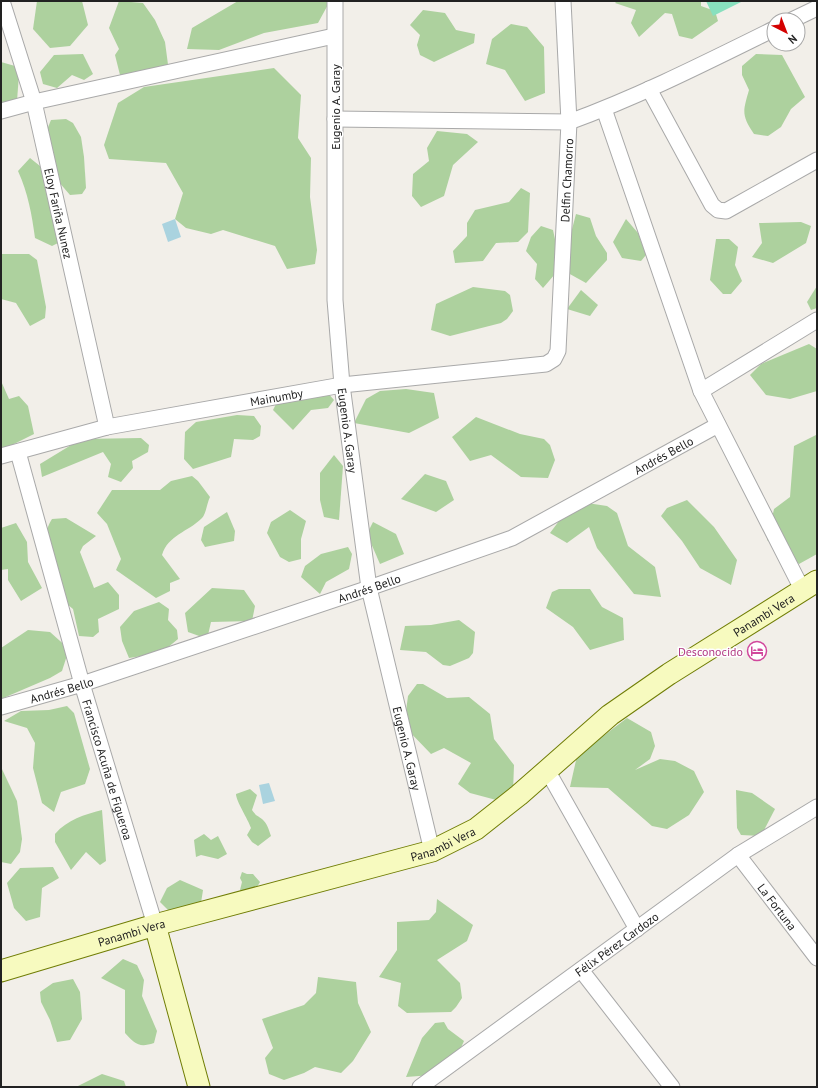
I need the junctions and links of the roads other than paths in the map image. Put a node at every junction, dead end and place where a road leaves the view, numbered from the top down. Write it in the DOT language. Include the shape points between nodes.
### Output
graph roads {
  1 [pos="2,1"];
  2 [pos="335,1"];
  3 [pos="563,1"];
  4 [pos="817,8"];
  5 [pos="806,13"];
  6 [pos="766,33"];
  7 [pos="334,36"];
  8 [pos="649,90"];
  9 [pos="34,102"];
  10 [pos="604,109"];
  11 [pos="1,111"];
  12 [pos="335,119"];
  13 [pos="569,122"];
  14 [pos="817,160"];
  15 [pos="817,320"];
  16 [pos="554,359"];
  17 [pos="342,386"];
  18 [pos="700,391"];
  19 [pos="718,426"];
  20 [pos="107,427"];
  21 [pos="18,452"];
  22 [pos="1,456"];
  23 [pos="809,585"];
  24 [pos="370,588"];
  25 [pos="82,684"];
  26 [pos="1,707"];
  27 [pos="547,770"];
  28 [pos="817,807"];
  29 [pos="432,851"];
  30 [pos="738,855"];
  31 [pos="155,925"];
  32 [pos="637,929"];
  33 [pos="817,958"];
  34 [pos="581,970"];
  35 [pos="1,971"];
  36 [pos="199,1087"];
  37 [pos="420,1087"];
  38 [pos="672,1087"];
  1 -- 9 [label="street, Eloy Fariña Nunez"];
  2 -- 7 [label="street, Eugenio A. Garay"];
  3 -- 13 [label="street, Delfin Chamorro"];
  4 -- 5 [label="street"];
  6 -- 8 [label="street"];
  7 -- 9 [label="street"];
  7 -- 12 [label="street, Eugenio A. Garay"];
  8 -- 10 [label="street"];
  8 -- 14 [label="street" via="712,205 718,210 726,211"];
  9 -- 11 [label="street"];
  9 -- 20 [label="street, Eloy Fariña Nunez"];
  10 -- 13 [label="street"];
  10 -- 18 [label="street"];
  12 -- 13 [label="street"];
  12 -- 17 [label="street, Eugenio A. Garay" via="336,300"];
  13 -- 16 [label="street, Delfin Chamorro" via="558,351"];
  15 -- 18 [label="street"];
  16 -- 17 [label="street, Mainumby" via="546,364"];
  17 -- 20 [label="street, Mainumby"];
  17 -- 24 [label="street, Eugenio A. Garay"];
  18 -- 19 [label="street"];
  19 -- 23 [label="street"];
  19 -- 24 [label="street, Andrés Bello" via="512,538"];
  20 -- 21 [label="street, Mainumby"];
  21 -- 22 [label="street, Mainumby"];
  21 -- 25 [label="street, Francisco Acuña de Figueroa"];
  23 -- 27 [label="street, Panambi Vera" via="669,674 610,715"];
  24 -- 25 [label="street, Andrés Bello"];
  24 -- 29 [label="street, Eugenio A. Garay"];
  25 -- 26 [label="street, Andrés Bello"];
  25 -- 31 [label="street, Francisco Acuña de Figueroa"];
  27 -- 29 [label="street, Panambi Vera" via="476,829"];
  27 -- 32 [label="street"];
  28 -- 30 [label="street, Félix Pérez Cardozo"];
  29 -- 31 [label="street, Panambi Vera"];
  30 -- 32 [label="street, Félix Pérez Cardozo"];
  30 -- 33 [label="street, La Fortuna"];
  31 -- 35 [label="street, Panambi Vera"];
  31 -- 36 [label="street, Francisco Acuña de Figueroa"];
  32 -- 34 [label="street, Félix Pérez Cardozo"];
  34 -- 37 [label="street, Félix Pérez Cardozo"];
  34 -- 38 [label="street"];
}
